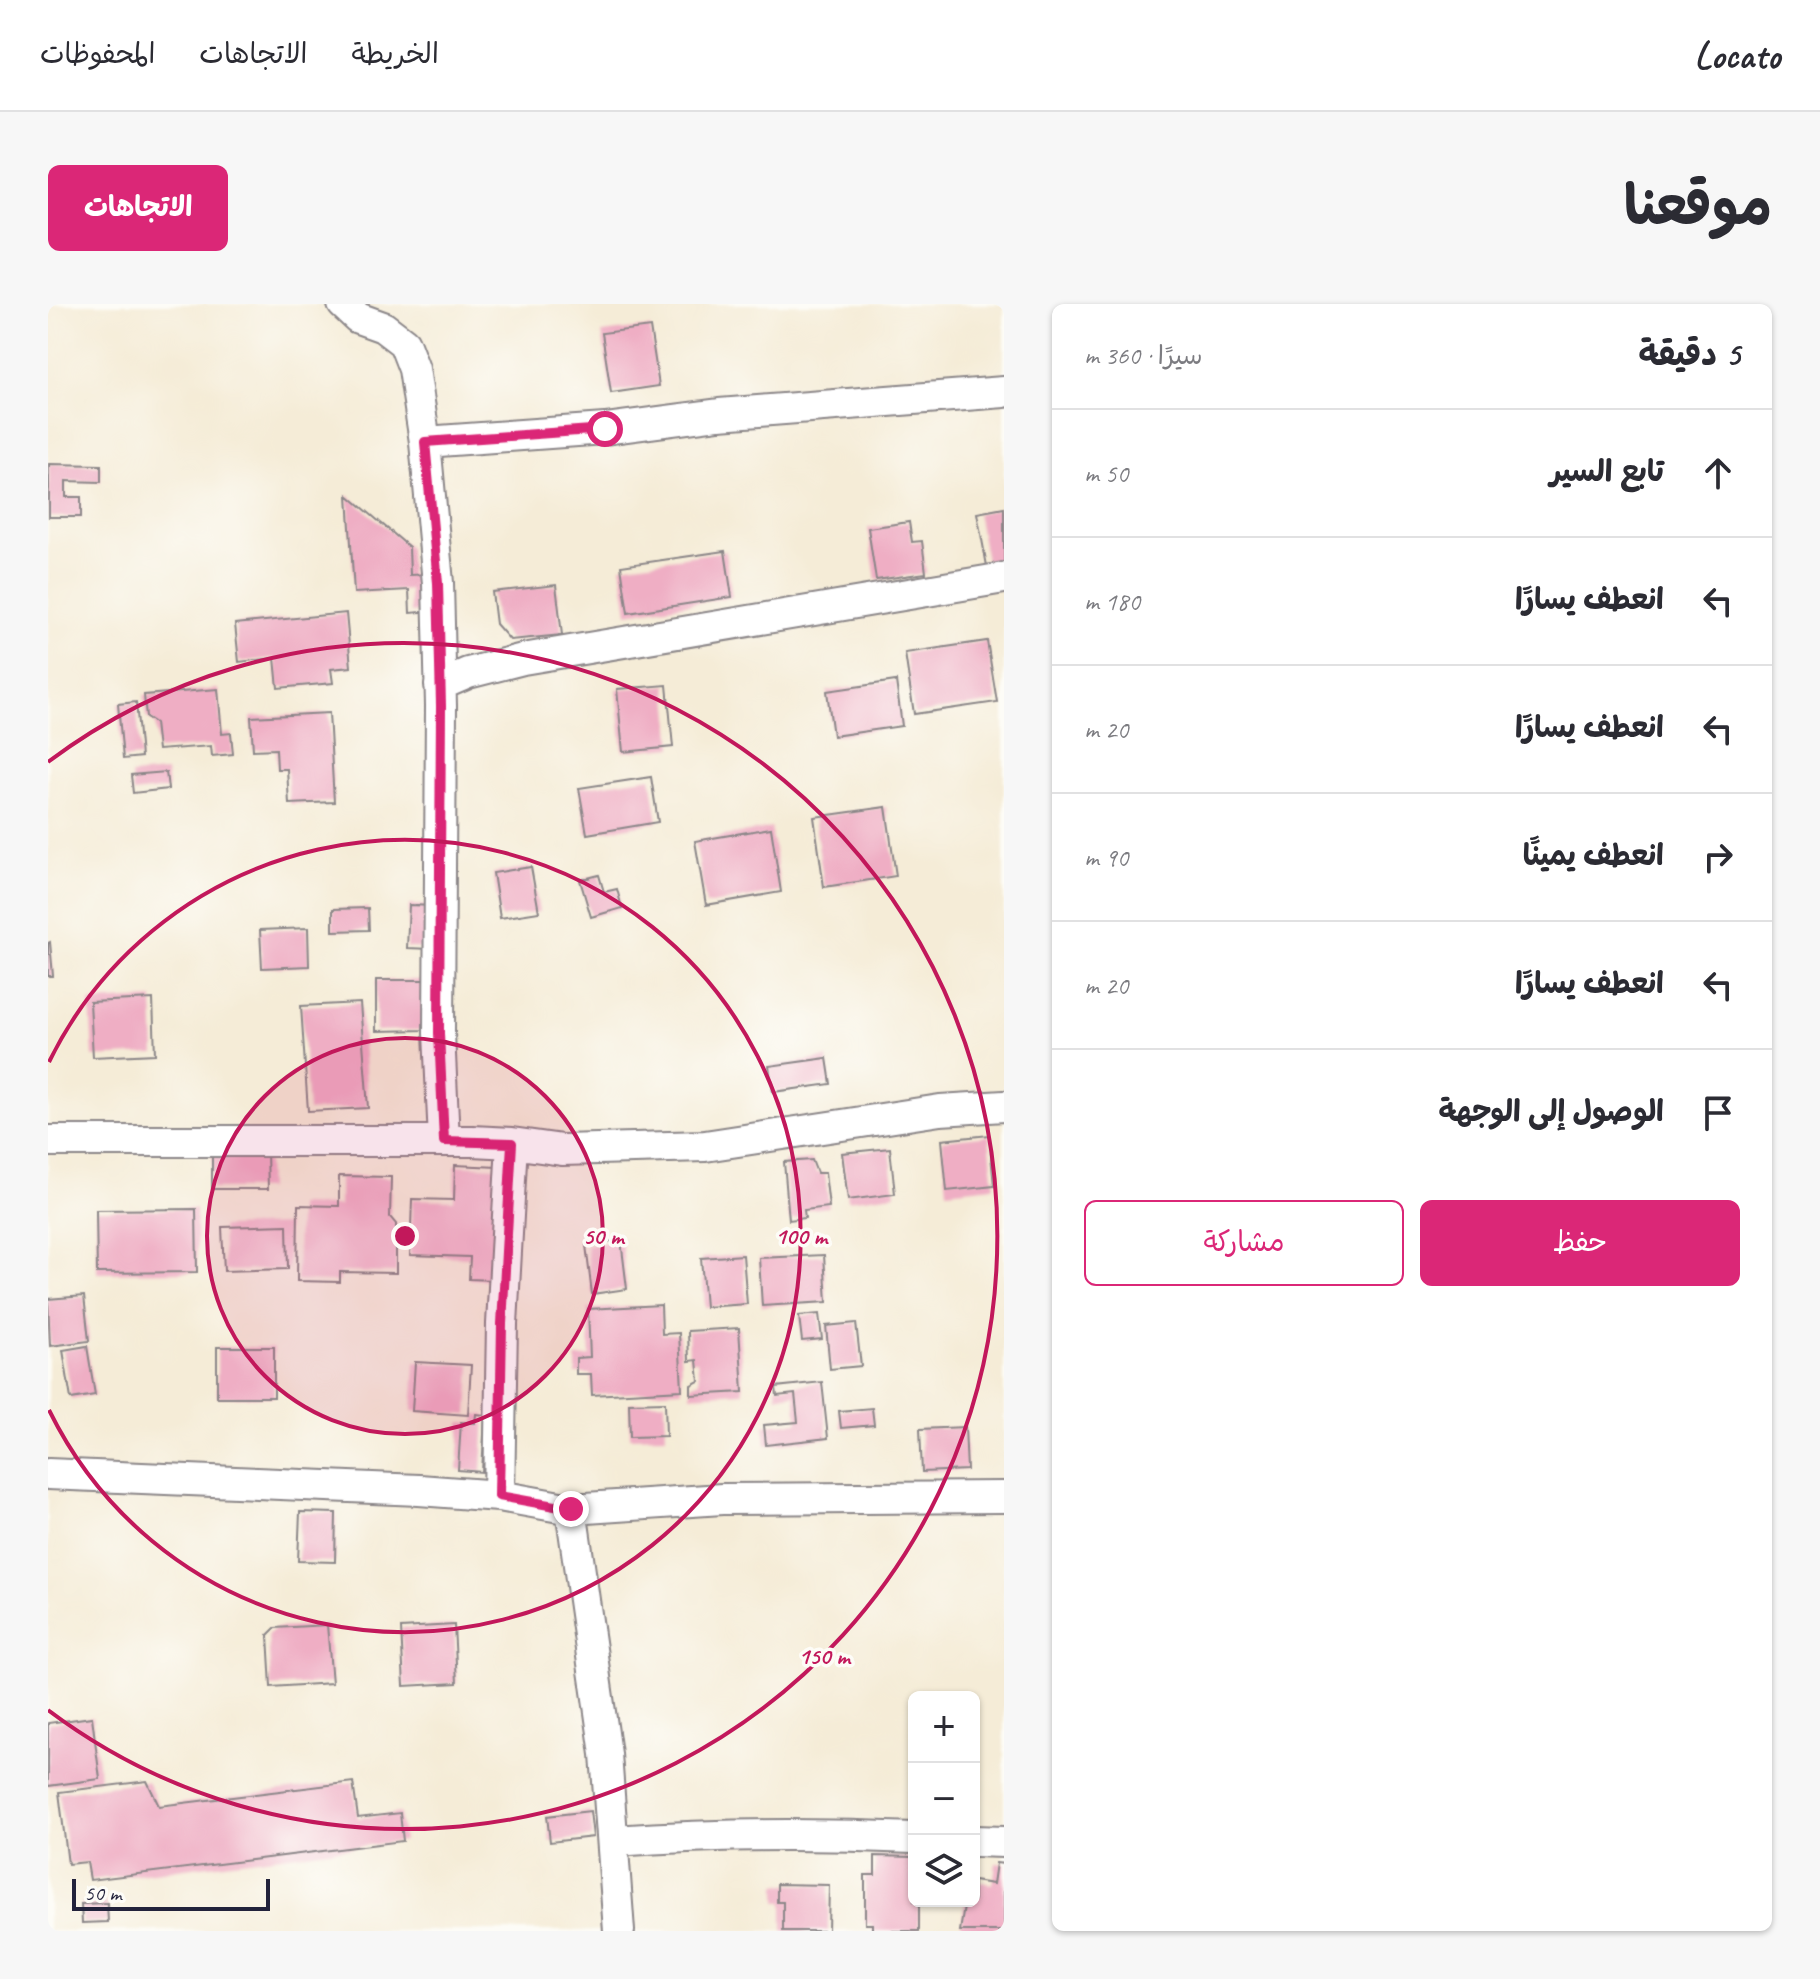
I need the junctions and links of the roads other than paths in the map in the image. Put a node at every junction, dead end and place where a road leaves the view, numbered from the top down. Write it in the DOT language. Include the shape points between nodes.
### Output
graph roads {
  1 [pos="343,304"];
  2 [pos="1004,392"];
  3 [pos="425,442"];
  4 [pos="1004,578"];
  5 [pos="440,685"];
  6 [pos="1004,1106"];
  7 [pos="48,1141"];
  8 [pos="444,1141"];
  9 [pos="512,1143"];
  10 [pos="48,1474"];
  11 [pos="499,1496"];
  12 [pos="1004,1497"];
  13 [pos="571,1509"];
  14 [pos="908,1838"];
  15 [pos="614,1841"];
  16 [pos="980,1841"];
  17 [pos="1004,1842"];
  18 [pos="619,1931"];
  1 -- 3 [label="street" via="404,343 414,369"];
  2 -- 3 [label="street"];
  3 -- 5 [label="street" via="438,583"];
  4 -- 5 [label="street" via="523,659"];
  5 -- 8 [label="street" via="439,1033"];
  6 -- 9 [label="street" via="940,1110 705,1146 562,1150"];
  7 -- 8 [label="street"];
  8 -- 9 [label="street"];
  9 -- 11 [label="street"];
  10 -- 11 [label="street"];
  11 -- 13 [label="street"];
  12 -- 13 [label="street" via="722,1499"];
  13 -- 15 [label="street"];
  14 -- 15 [label="street" via="771,1834"];
  15 -- 18 [label="street"];
  16 -- 17 [label="street"];
}
